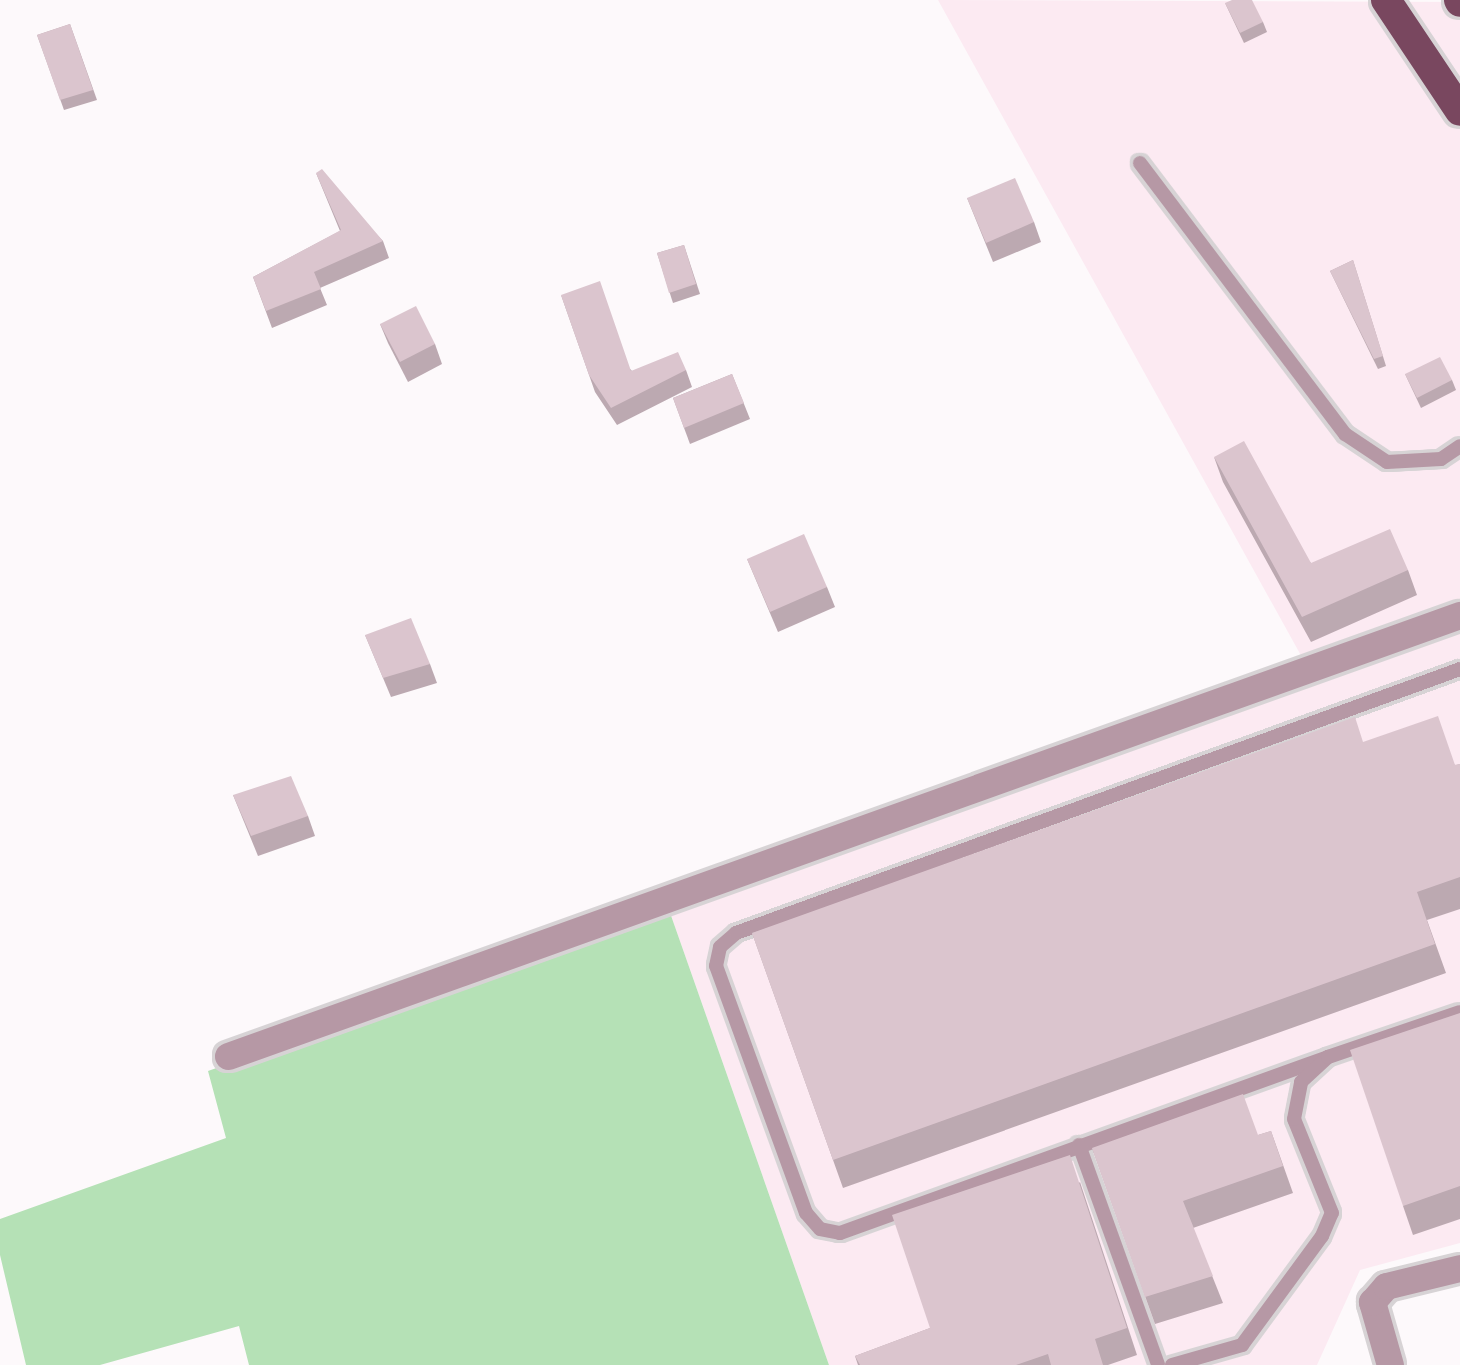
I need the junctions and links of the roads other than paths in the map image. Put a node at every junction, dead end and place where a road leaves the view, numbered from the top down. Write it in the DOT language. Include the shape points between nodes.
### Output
graph roads {
  1 [pos="1386,0"];
  2 [pos="1460,111"];
  3 [pos="1140,163"];
  4 [pos="1460,446"];
  5 [pos="1460,615"];
  6 [pos="1460,669"];
  7 [pos="1460,1012"];
  8 [pos="228,1056"];
  9 [pos="1328,1057"];
  10 [pos="1079,1144"];
  11 [pos="1460,1268"];
  12 [pos="1158,1365"];
  13 [pos="1172,1365"];
  14 [pos="1390,1365"];
  1 -- 2 [label="main road"];
  3 -- 4 [label="lane" via="1345,434 1387,462 1441,460"];
  5 -- 8 [label="street"];
  6 -- 10 [label="lane" via="736,932 720,947 716,966 806,1213 820,1229 840,1233"];
  7 -- 9 [label="lane"];
  9 -- 10 [label="lane"];
  9 -- 13 [label="lane" via="1301,1082 1294,1119 1332,1213 1322,1236 1242,1345"];
  10 -- 12 [label="lane"];
  11 -- 14 [label="street" via="1386,1286 1372,1302"];
}
